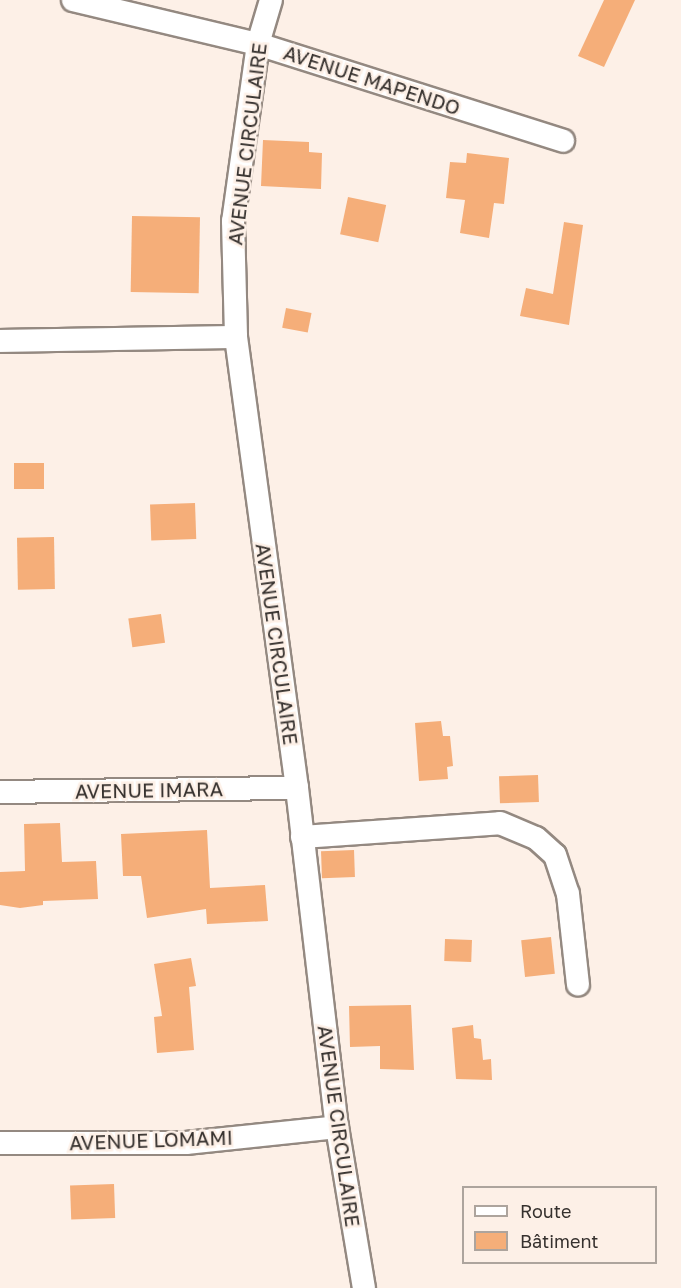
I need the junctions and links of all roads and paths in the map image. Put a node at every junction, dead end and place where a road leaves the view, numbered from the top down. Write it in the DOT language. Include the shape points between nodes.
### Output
graph roads {
  1 [pos="73,0"];
  2 [pos="271,0"];
  3 [pos="258,44"];
  4 [pos="563,141"];
  5 [pos="236,337"];
  6 [pos="0,341"];
  7 [pos="297,788"];
  8 [pos="0,792"];
  9 [pos="302,837"];
  10 [pos="578,984"];
  11 [pos="338,1127"];
  12 [pos="0,1143"];
  13 [pos="364,1288"];
  1 -- 3 [label="street, AVENUE MAPENDO"];
  2 -- 3 [label="street, AVENUE CIRCULAIRE"];
  3 -- 4 [label="street, AVENUE MAPENDO"];
  3 -- 5 [label="street, AVENUE CIRCULAIRE" via="233,221"];
  5 -- 6 [label="street"];
  5 -- 7 [label="street, AVENUE CIRCULAIRE"];
  7 -- 8 [label="street, AVENUE IMARA"];
  7 -- 9 [label="street, AVENUE CIRCULAIRE"];
  9 -- 10 [label="street" via="500,823 536,838 555,855 568,894"];
  9 -- 11 [label="street, AVENUE CIRCULAIRE"];
  11 -- 12 [label="street, AVENUE LOMAMI" via="186,1143"];
  11 -- 13 [label="street, AVENUE CIRCULAIRE"];
}
